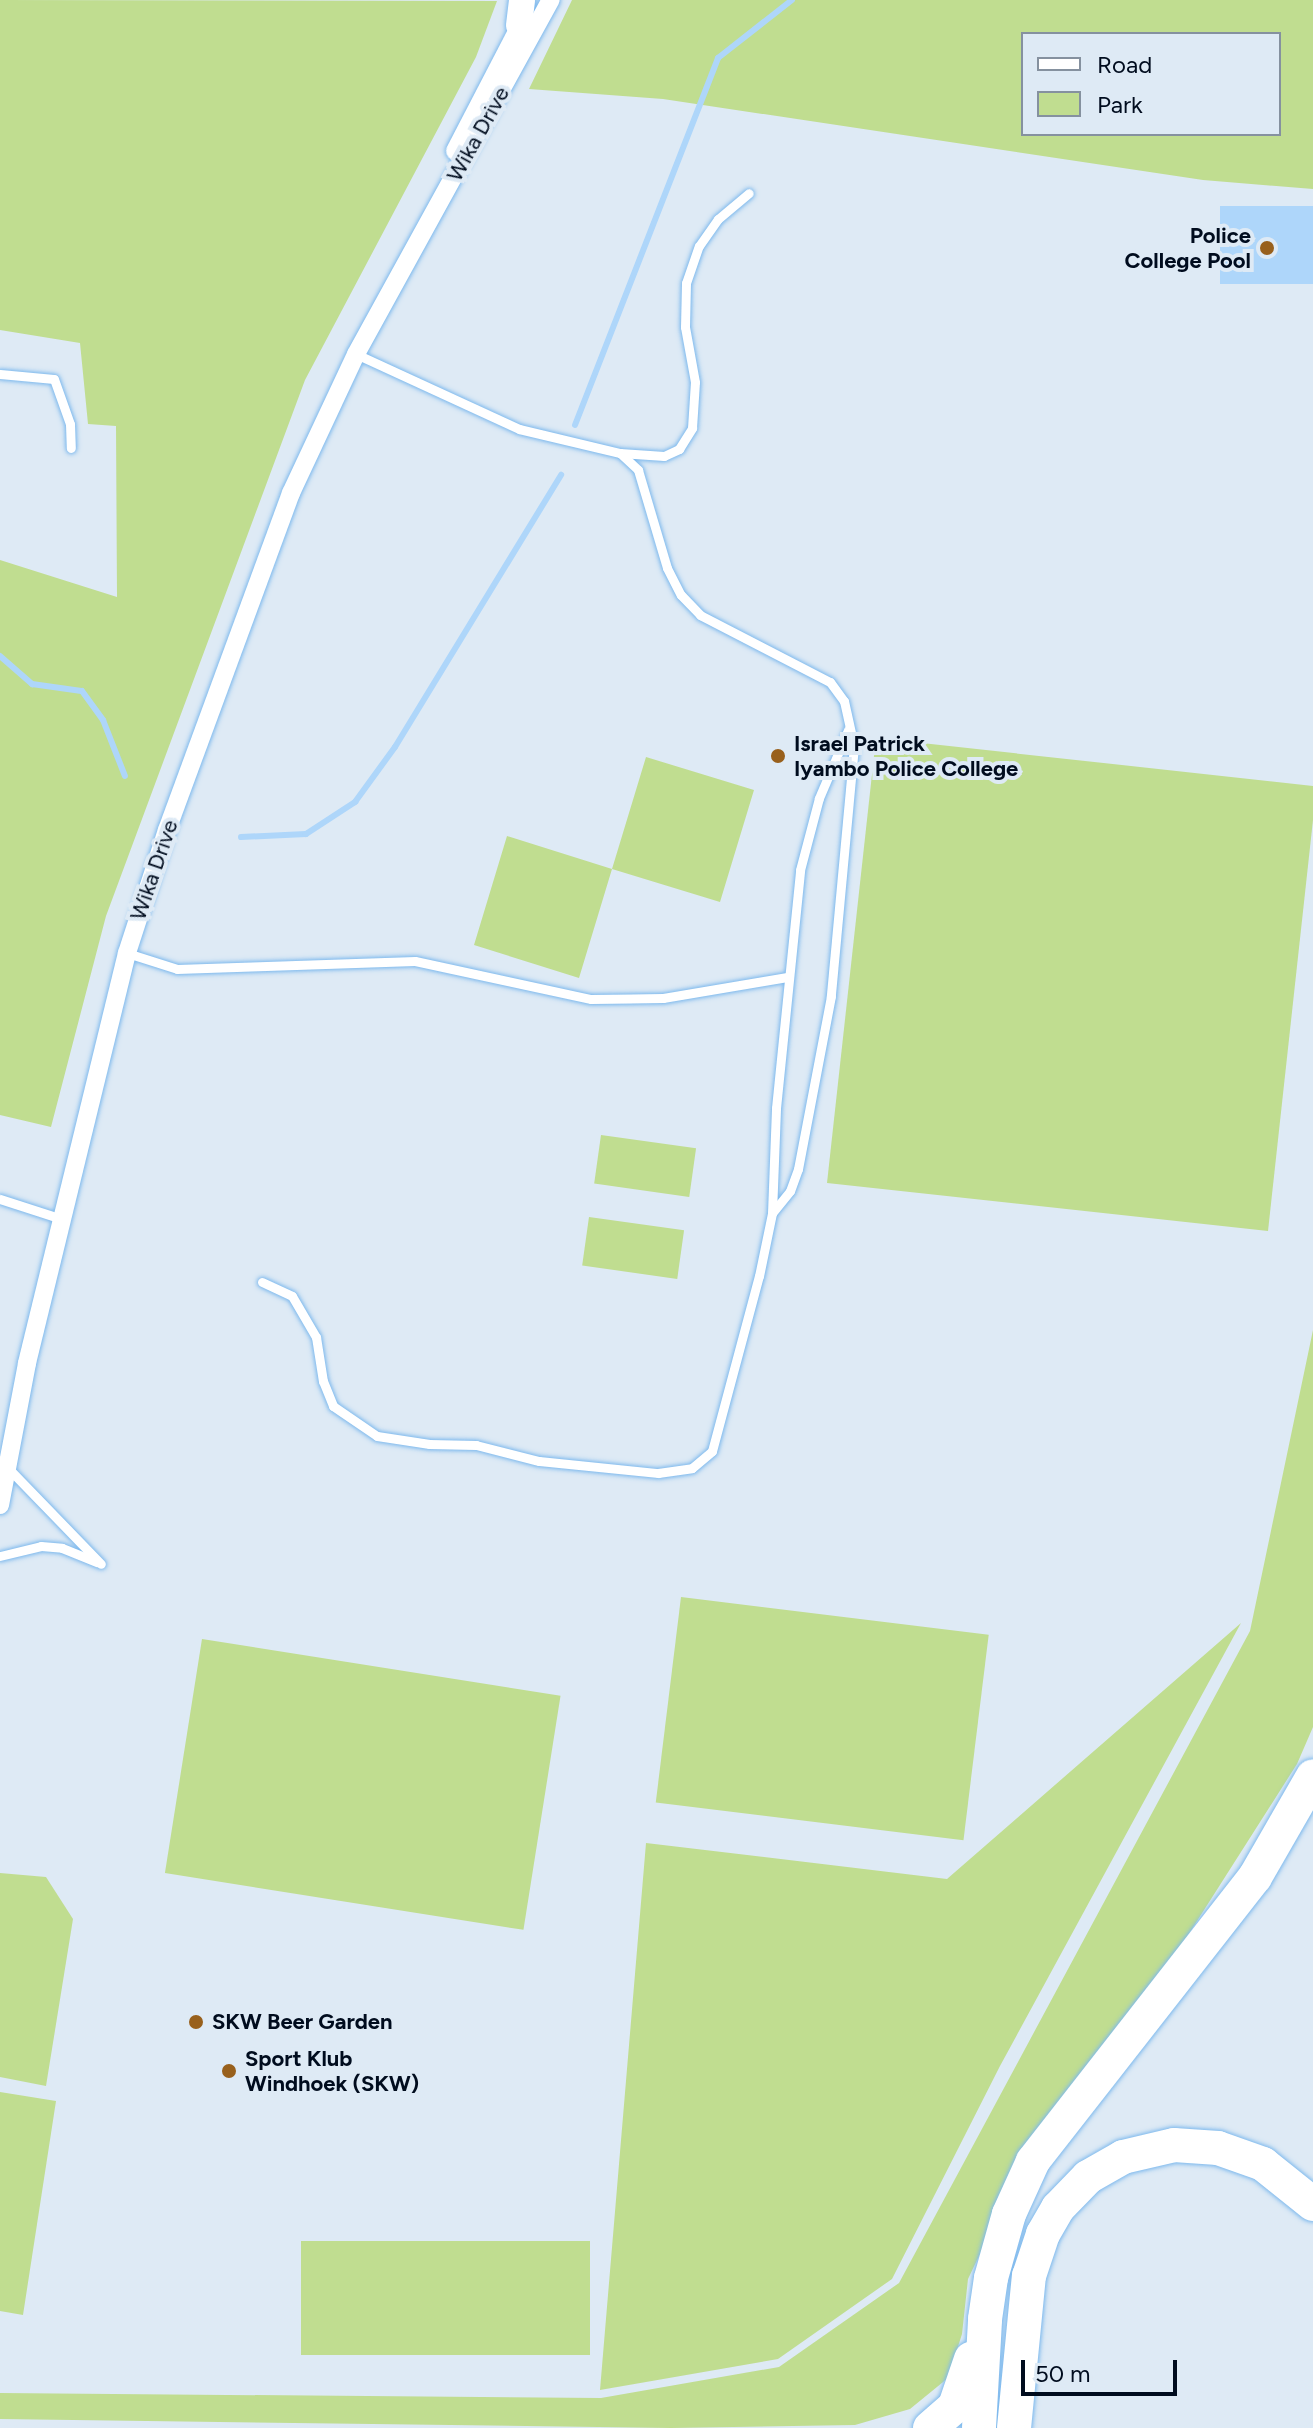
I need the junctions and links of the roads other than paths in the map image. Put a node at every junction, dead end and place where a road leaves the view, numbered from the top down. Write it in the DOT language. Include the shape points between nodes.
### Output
graph roads {
  1 [pos="534,0"];
  2 [pos="551,0"];
  3 [pos="520,13"];
  4 [pos="749,193"];
  5 [pos="403,267"];
  6 [pos="356,354"];
  7 [pos="0,374"];
  8 [pos="71,448"];
  9 [pos="620,453"];
  10 [pos="848,730"];
  11 [pos="127,953"];
  12 [pos="787,977"];
  13 [pos="0,1199"];
  14 [pos="772,1213"];
  15 [pos="62,1219"];
  16 [pos="262,1282"];
  17 [pos="9,1469"];
  18 [pos="0,1505"];
  19 [pos="0,1556"];
  20 [pos="1313,1776"];
  21 [pos="1313,2204"];
  22 [pos="985,2319"];
  23 [pos="930,2428"];
  24 [pos="979,2428"];
  25 [pos="1014,2428"];
  1 -- 3 [label="street, Wika Drive"];
  2 -- 5 [label="street, Wika Drive"];
  3 -- 5 [label="street, Wika Drive"];
  4 -- 9 [label="lane" via="699,246 686,283 685,327 695,382 692,428 679,449 664,456"];
  5 -- 6 [label="street, Wika Drive"];
  6 -- 9 [label="lane" via="519,429"];
  6 -- 11 [label="street, Wika Drive" via="291,493"];
  7 -- 8 [label="lane" via="54,379 70,424"];
  9 -- 10 [label="lane" via="638,470 667,568 681,595 700,615 830,682 844,701"];
  10 -- 12 [label="lane" via="819,798 800,870"];
  10 -- 14 [label="lane" via="854,746 851,793 831,996 798,1169 790,1191"];
  11 -- 12 [label="lane" via="177,969 415,961 591,999 663,998"];
  11 -- 15 [label="street, Wika Drive"];
  12 -- 14 [label="lane"];
  13 -- 15 [label="lane"];
  14 -- 16 [label="lane" via="720,1431 712,1451 692,1468 676,1473 539,1461 476,1445 377,1436 333,1406 316,1337 292,1296"];
  15 -- 17 [label="street, Wika Drive" via="27,1363"];
  17 -- 18 [label="street, Wika Drive"];
  17 -- 19 [label="lane" via="101,1564 62,1548 41,1546"];
  20 -- 22 [label="highway" via="1255,1877 1033,2161 1009,2214"];
  21 -- 25 [label="highway" via="1263,2164 1218,2148 1174,2145 1123,2157 1088,2177 1058,2208 1029,2276"];
  22 -- 23 [label="highway" via="955,2406"];
  22 -- 24 [label="highway"];
}
